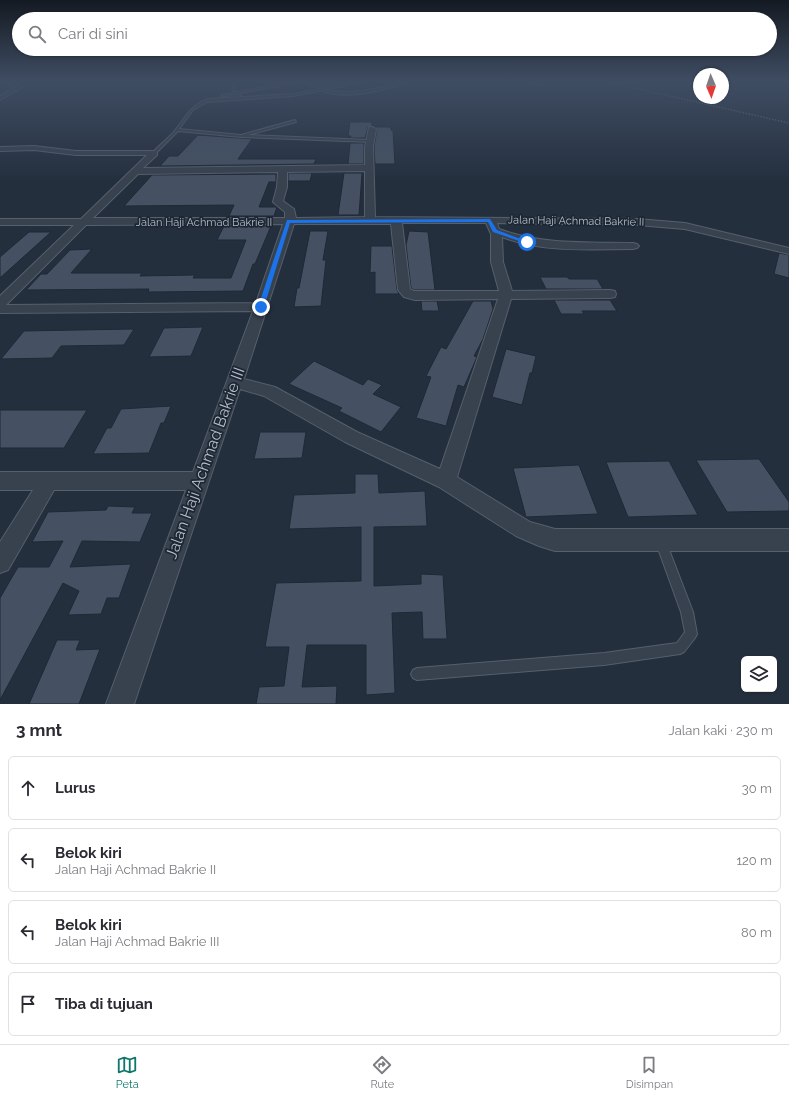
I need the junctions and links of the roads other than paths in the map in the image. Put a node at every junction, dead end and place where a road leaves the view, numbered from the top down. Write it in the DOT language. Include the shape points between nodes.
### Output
graph roads {
  1 [pos="187,115"];
  2 [pos="295,121"];
  3 [pos="372,129"];
  4 [pos="177,130"];
  5 [pos="240,136"];
  6 [pos="370,141"];
  7 [pos="0,149"];
  8 [pos="154,153"];
  9 [pos="369,168"];
  10 [pos="283,169"];
  11 [pos="135,171"];
  12 [pos="370,220"];
  13 [pos="288,221"];
  14 [pos="396,221"];
  15 [pos="0,222"];
  16 [pos="84,222"];
  17 [pos="492,226"];
  18 [pos="633,246"];
  19 [pos="789,251"];
  20 [pos="506,294"];
  21 [pos="610,294"];
  22 [pos="0,302"];
  23 [pos="261,307"];
  24 [pos="0,309"];
  25 [pos="234,382"];
  26 [pos="0,481"];
  27 [pos="49,481"];
  28 [pos="198,481"];
  29 [pos="446,481"];
  30 [pos="661,540"];
  31 [pos="789,540"];
  32 [pos="0,562"];
  33 [pos="417,674"];
  34 [pos="120,704"];
  1 -- 4 [label="lane"];
  2 -- 5 [label="lane"];
  3 -- 6 [label="street"];
  4 -- 5 [label="lane"];
  4 -- 8 [label="lane"];
  5 -- 6 [label="lane"];
  6 -- 9 [label="street"];
  7 -- 8 [label="street" via="34,148 76,153"];
  8 -- 11 [label="street"];
  9 -- 10 [label="street"];
  9 -- 12 [label="street"];
  10 -- 11 [label="street"];
  10 -- 13 [label="street" via="278,202 290,211"];
  11 -- 16 [label="street"];
  12 -- 13 [label="street, Jalan Haji Achmad Bakrie II"];
  12 -- 14 [label="street, Jalan Haji Achmad Bakrie II"];
  13 -- 16 [label="street, Jalan Haji Achmad Bakrie II"];
  13 -- 23 [label="street, Jalan Haji Achmad Bakrie III"];
  14 -- 17 [label="street, Jalan Haji Achmad Bakrie II"];
  14 -- 20 [label="street" via="404,290 409,294"];
  15 -- 16 [label="street, Jalan Haji Achmad Bakrie II"];
  16 -- 22 [label="street"];
  17 -- 18 [label="street" via="515,239 540,244"];
  17 -- 19 [label="street, Jalan Haji Achmad Bakrie II" via="662,223"];
  17 -- 20 [label="street" via="497,240 497,262"];
  20 -- 21 [label="street"];
  20 -- 29 [label="street"];
  23 -- 24 [label="street"];
  23 -- 25 [label="street, Jalan Haji Achmad Bakrie III"];
  25 -- 28 [label="street, Jalan Haji Achmad Bakrie III"];
  25 -- 29 [label="street" via="269,391 357,440"];
  26 -- 27 [label="street"];
  27 -- 28 [label="street"];
  27 -- 32 [label="street"];
  28 -- 34 [label="street, Jalan Haji Achmad Bakrie III"];
  29 -- 30 [label="street" via="523,529 539,536 555,540"];
  30 -- 31 [label="street"];
  30 -- 33 [label="lane" via="687,612 691,634 680,648 604,660"];
}
